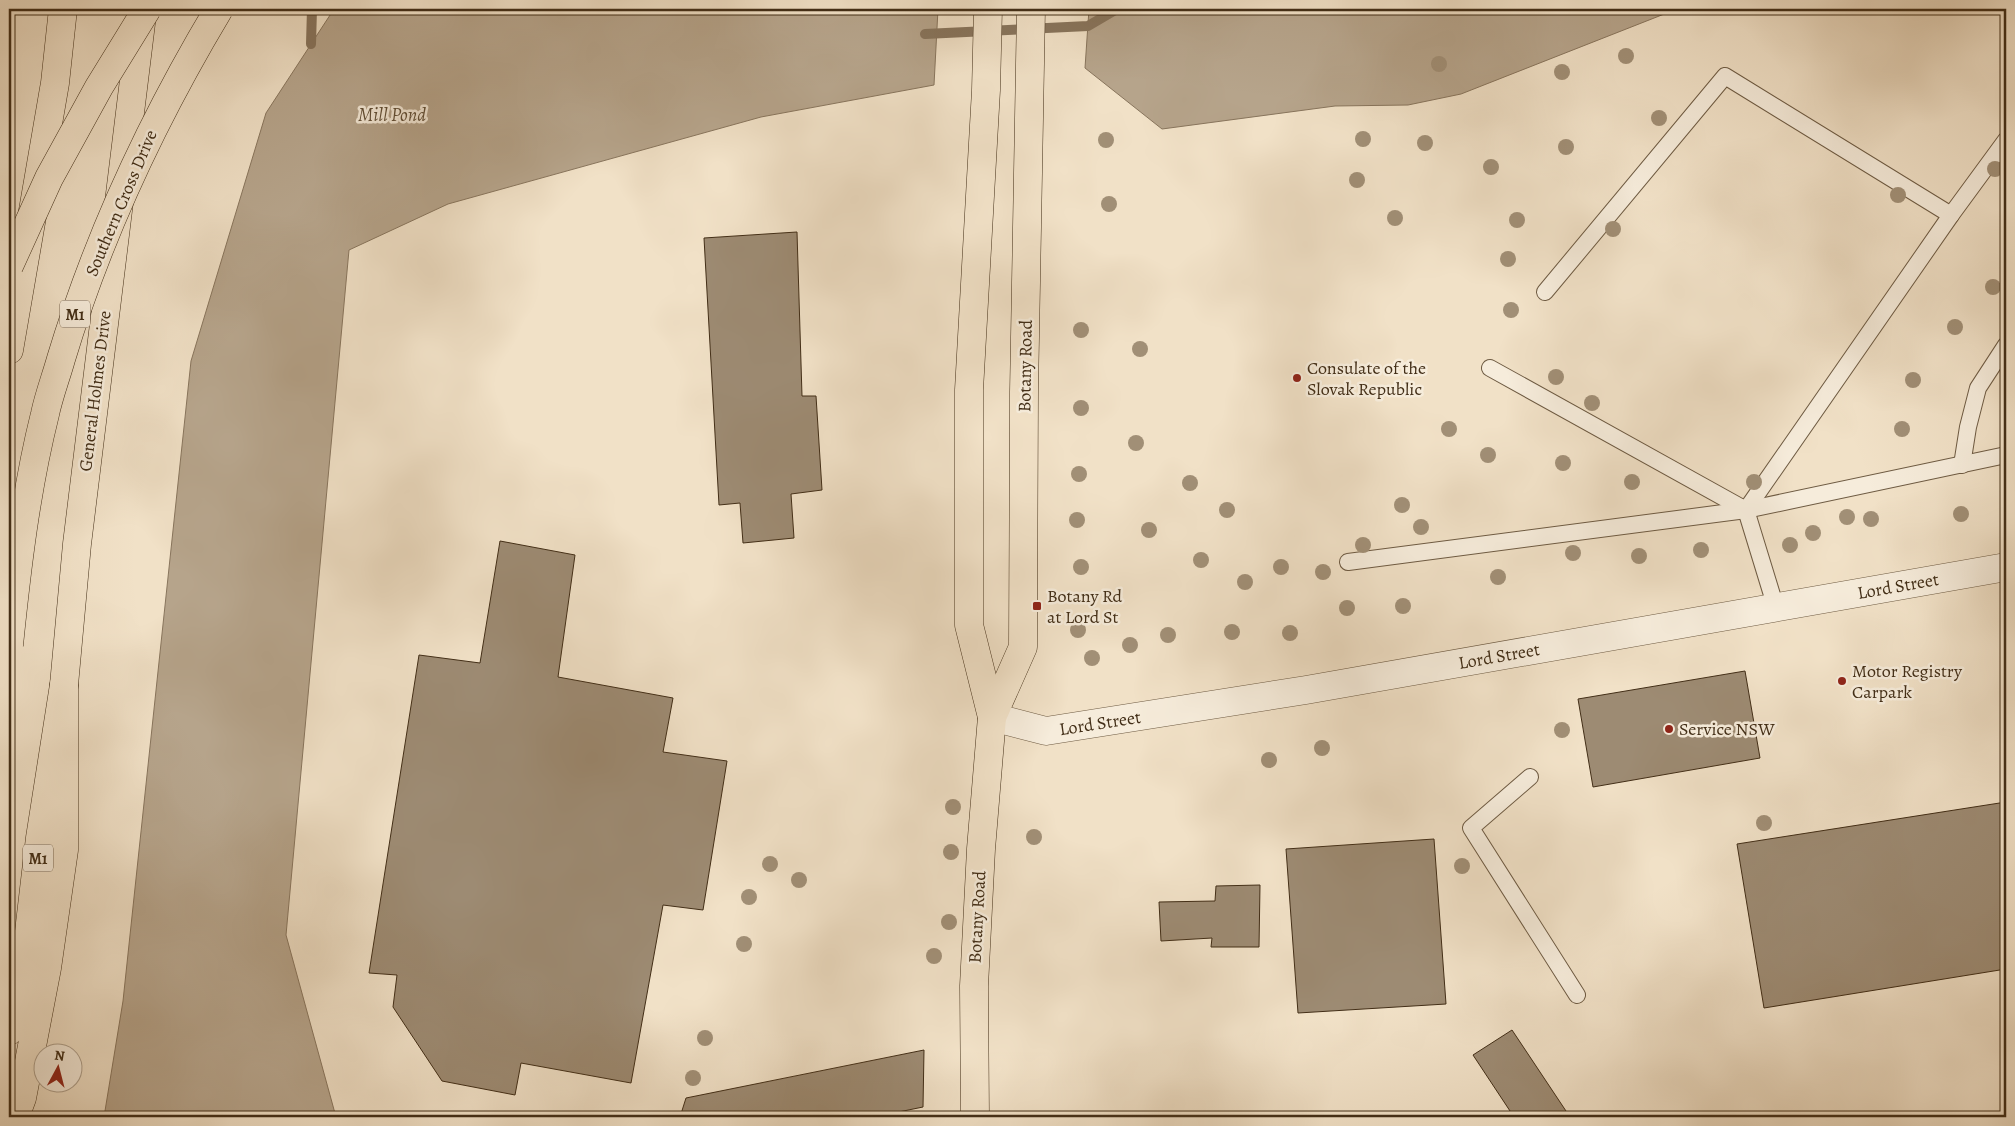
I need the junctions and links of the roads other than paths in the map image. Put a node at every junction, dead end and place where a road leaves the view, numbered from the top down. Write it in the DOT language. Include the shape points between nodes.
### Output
graph roads {
  1 [pos="63,9"];
  2 [pos="142,9"];
  3 [pos="147,9"];
  4 [pos="219,9"];
  5 [pos="988,9"];
  6 [pos="1031,9"];
  7 [pos="2006,140"];
  8 [pos="1951,214"];
  9 [pos="9,266"];
  10 [pos="1545,292"];
  11 [pos="2006,346"];
  12 [pos="9,350"];
  13 [pos="1490,368"];
  14 [pos="2006,455"];
  15 [pos="1962,465"];
  16 [pos="1746,510"];
  17 [pos="1348,562"];
  18 [pos="2006,567"];
  19 [pos="1776,608"];
  20 [pos="9,645"];
  21 [pos="64,685"];
  22 [pos="992,718"];
  23 [pos="1530,777"];
  24 [pos="1576,994"];
  25 [pos="9,1031"];
  26 [pos="15,1117"];
  27 [pos="975,1117"];
  1 -- 12 [label="main road" via="55,83"];
  2 -- 21 [label="main road, General Holmes Drive / M1" via="77,544"];
  3 -- 9 [label="main road, bridge" via="99,87 54,170"];
  4 -- 20 [label="main road, Southern Cross Drive / M1, bridge" via="144,145 78,305 45,413 21,532"];
  5 -- 22 [label="main road, Botany Road" via="969,390 969,625"];
  6 -- 22 [label="main road, Botany Road" via="1023,646"];
  7 -- 8 [label="lane"];
  8 -- 10 [label="lane" via="1725,76"];
  8 -- 16 [label="lane"];
  11 -- 15 [label="lane" via="1978,388"];
  13 -- 16 [label="lane"];
  14 -- 15 [label="lane"];
  15 -- 16 [label="lane"];
  16 -- 17 [label="lane"];
  16 -- 19 [label="lane"];
  18 -- 19 [label="street, Lord Street"];
  19 -- 22 [label="street, Lord Street" via="1306,690 1046,731"];
  21 -- 25 [label="main road, M1" via="29,932"];
  21 -- 26 [label="main road" via="64,850 47,968 22,1098"];
  22 -- 27 [label="main road, Botany Road" via="974,986"];
  23 -- 24 [label="lane" via="1471,828"];
}
